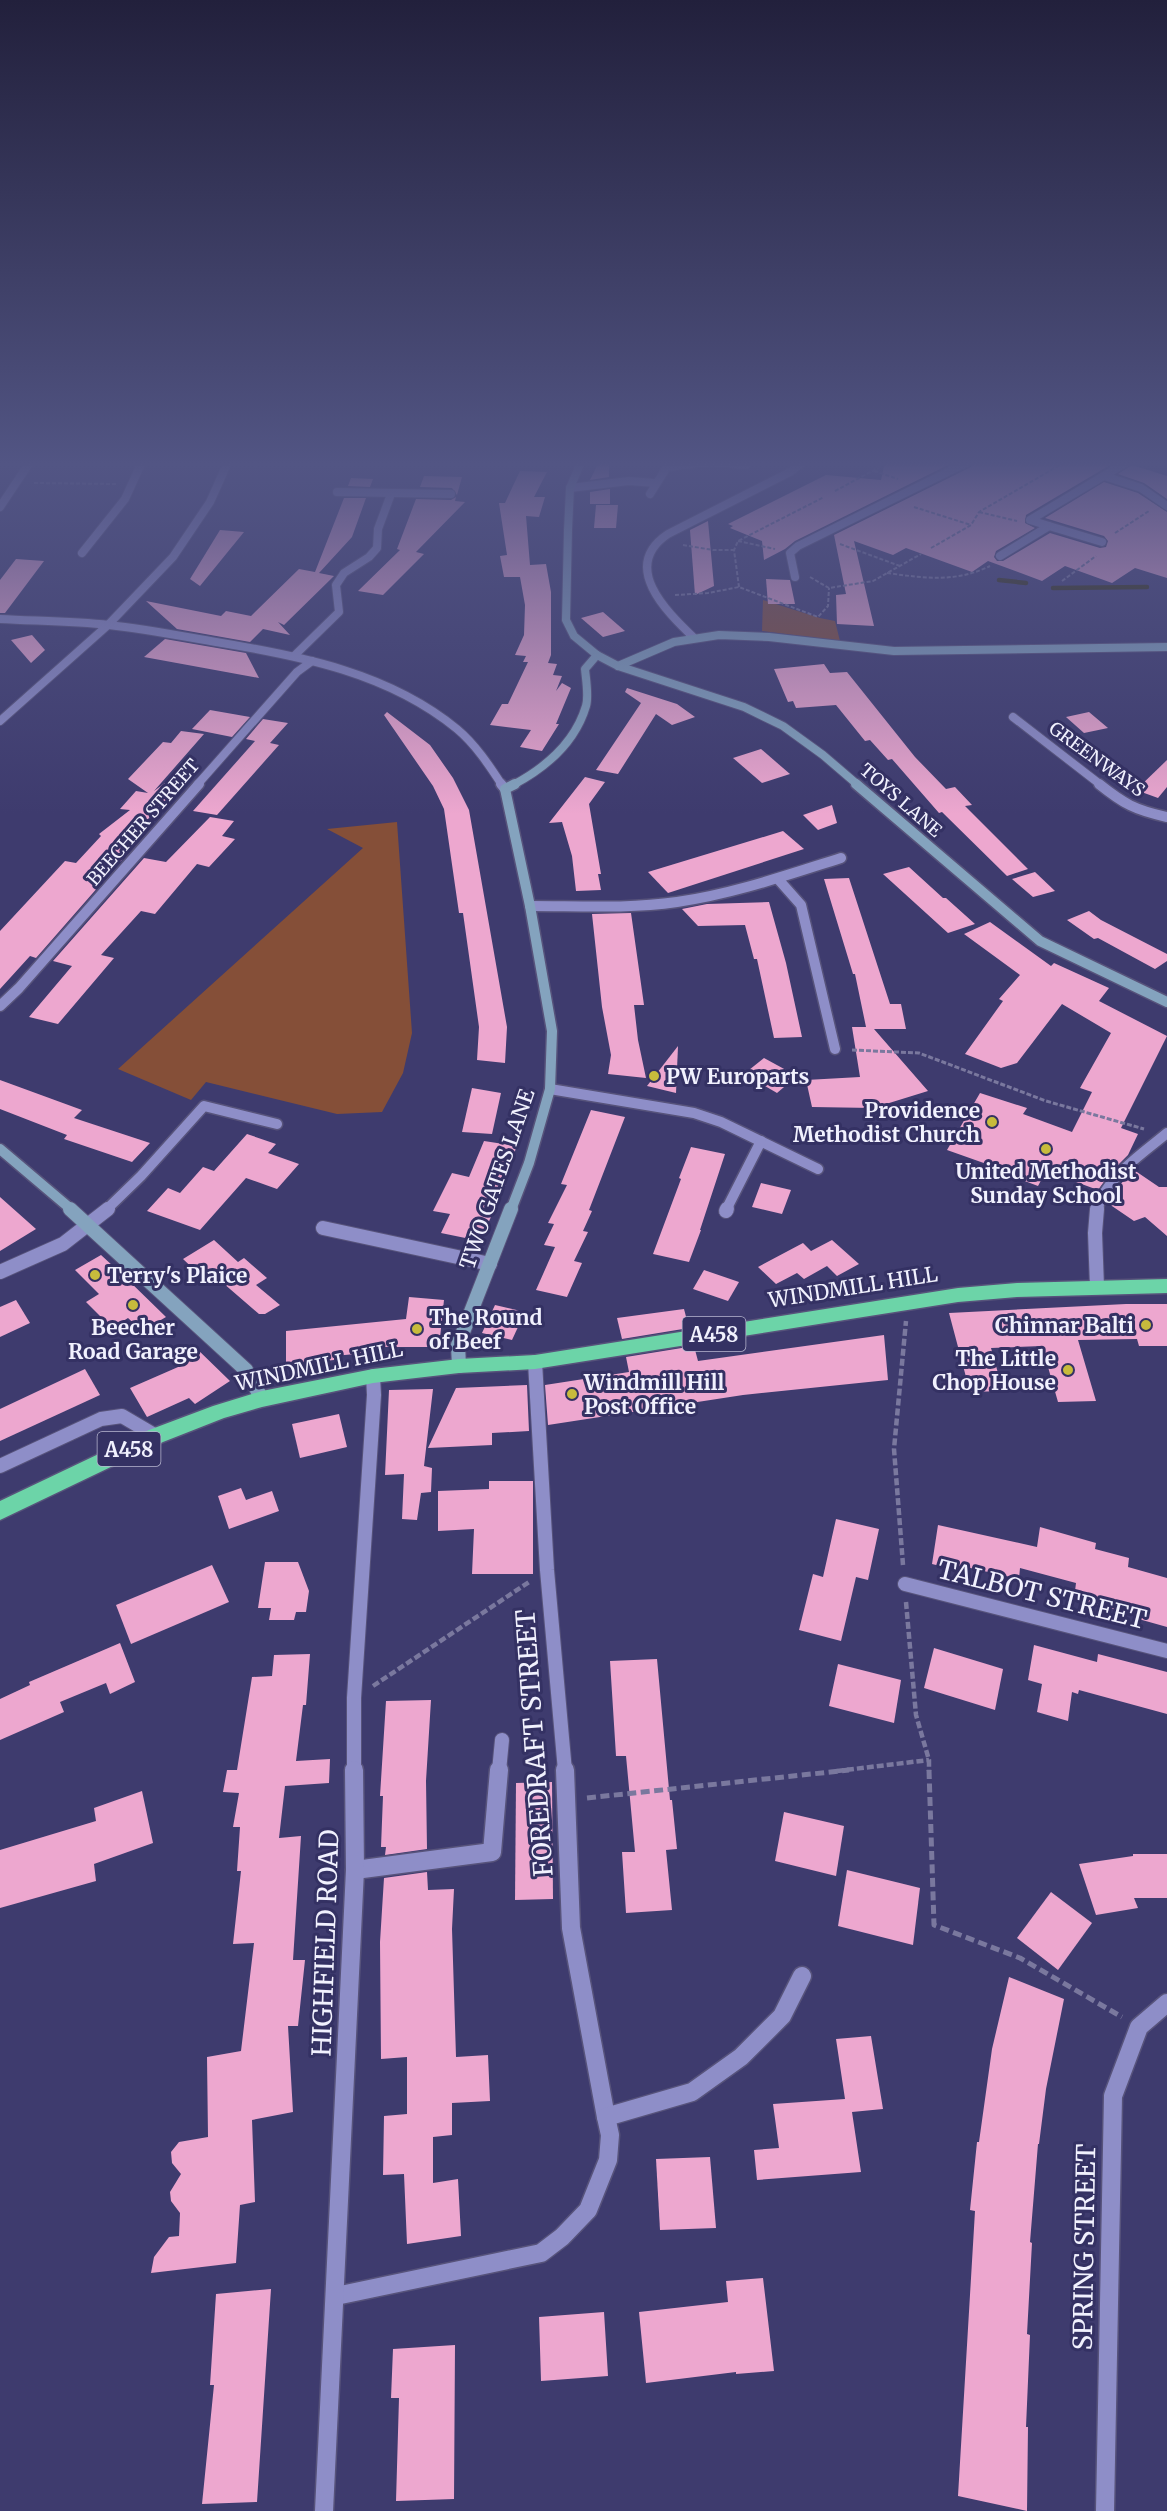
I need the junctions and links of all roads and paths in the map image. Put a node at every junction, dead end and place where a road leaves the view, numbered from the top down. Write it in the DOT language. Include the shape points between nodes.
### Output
graph roads {
  1 [pos="151,579"];
  2 [pos="339,579"];
  3 [pos="567,579"];
  4 [pos="647,579"];
  5 [pos="737,579"];
  6 [pos="876,579"];
  7 [pos="738,587"];
  8 [pos="686,594"];
  9 [pos="0,619"];
  10 [pos="108,625"];
  11 [pos="693,637"];
  12 [pos="1167,647"];
  13 [pos="597,655"];
  14 [pos="294,656"];
  15 [pos="312,661"];
  16 [pos="618,666"];
  17 [pos="1013,717"];
  18 [pos="1,720"];
  19 [pos="505,789"];
  20 [pos="1167,817"];
  21 [pos="841,858"];
  22 [pos="778,879"];
  23 [pos="530,906"];
  24 [pos="1167,1002"];
  25 [pos="0,1006"];
  26 [pos="835,1049"];
  27 [pos="550,1089"];
  28 [pos="278,1125"];
  29 [pos="1166,1134"];
  30 [pos="761,1141"];
  31 [pos="0,1149"];
  32 [pos="818,1169"];
  33 [pos="726,1211"];
  34 [pos="89,1225"];
  35 [pos="323,1228"];
  36 [pos="490,1264"];
  37 [pos="0,1272"];
  38 [pos="1167,1286"];
  39 [pos="1097,1287"];
  40 [pos="908,1303"];
  41 [pos="535,1362"];
  42 [pos="459,1366"];
  43 [pos="373,1376"];
  44 [pos="262,1399"];
  45 [pos="156,1436"];
  46 [pos="0,1466"];
  47 [pos="0,1511"];
  48 [pos="547,1570"];
  49 [pos="905,1584"];
  50 [pos="1167,1651"];
  51 [pos="354,1698"];
  52 [pos="502,1740"];
  53 [pos="929,1760"];
  54 [pos="568,1801"];
  55 [pos="355,1870"];
  56 [pos="802,1976"];
  57 [pos="1167,2003"];
  58 [pos="1138,2027"];
  59 [pos="606,2117"];
  60 [pos="336,2296"];
  61 [pos="324,2511"];
  62 [pos="1105,2511"];
  1 -- 10 [label="street"];
  2 -- 14 [label="street" via="335,588 339,612"];
  3 -- 13 [label="street, TOYS LANE" via="566,620 574,636"];
  4 -- 11 [label="street" via="649,589"];
  5 -- 7 [label="path"];
  6 -- 7 [label="path" via="829,588 828,606 818,617"];
  7 -- 8 [label="path"];
  9 -- 10 [label="street"];
  10 -- 14 [label="street"];
  10 -- 18 [label="street"];
  11 -- 12 [label="street" via="772,638 892,651"];
  11 -- 16 [label="street" via="649,650"];
  13 -- 16 [label="street, TOYS LANE"];
  13 -- 19 [label="street" via="585,669 587,704 572,735 560,752 534,774"];
  14 -- 15 [label="street"];
  15 -- 19 [label="street" via="394,689 457,729"];
  15 -- 25 [label="street, BEECHER STREET" via="297,672"];
  16 -- 24 [label="street, TOYS LANE" via="744,707 783,726 824,755 1040,941"];
  17 -- 20 [label="street, GREENWAYS" via="1125,804"];
  19 -- 23 [label="street, TWO GATES LANE"];
  21 -- 22 [label="street"];
  22 -- 23 [label="street" via="677,902"];
  22 -- 26 [label="street" via="801,905"];
  23 -- 27 [label="street, TWO GATES LANE" via="552,1031"];
  26 -- 29 [label="path" via="919,1053 1046,1101"];
  27 -- 30 [label="street" via="694,1113"];
  27 -- 36 [label="street, TWO GATES LANE" via="528,1163"];
  28 -- 34 [label="street" via="204,1106 126,1193"];
  29 -- 39 [label="street" via="1125,1169 1099,1203"];
  30 -- 32 [label="street"];
  30 -- 33 [label="street"];
  31 -- 34 [label="street"];
  34 -- 37 [label="street" via="69,1240"];
  34 -- 44 [label="street" via="246,1370"];
  35 -- 36 [label="street"];
  36 -- 42 [label="street, TWO GATES LANE" via="458,1346"];
  38 -- 39 [label="highway, WINDMILL HILL / A458"];
  39 -- 40 [label="highway, WINDMILL HILL / A458" via="994,1292"];
  40 -- 41 [label="highway, WINDMILL HILL / A458"];
  40 -- 49 [label="path" via="894,1449"];
  41 -- 42 [label="highway, WINDMILL HILL / A458"];
  41 -- 48 [label="street, FOREDRAFT STREET"];
  42 -- 43 [label="highway, WINDMILL HILL / A458"];
  43 -- 44 [label="highway, WINDMILL HILL / A458"];
  43 -- 51 [label="street, HIGHFIELD ROAD"];
  44 -- 45 [label="highway, WINDMILL HILL / A458"];
  45 -- 46 [label="street" via="123,1416 101,1419"];
  45 -- 47 [label="highway, WINDMILL HILL / A458"];
  48 -- 51 [label="path"];
  48 -- 54 [label="street, FOREDRAFT STREET"];
  49 -- 50 [label="street, TALBOT STREET"];
  49 -- 53 [label="path" via="916,1714"];
  51 -- 55 [label="street, HIGHFIELD ROAD"];
  52 -- 55 [label="street" via="492,1852"];
  53 -- 54 [label="path"];
  53 -- 58 [label="path" via="934,1925 1020,1958"];
  54 -- 59 [label="street, FOREDRAFT STREET" via="571,1928"];
  55 -- 60 [label="street, HIGHFIELD ROAD"];
  56 -- 59 [label="street" via="782,2016 741,2057 692,2092"];
  57 -- 58 [label="street"];
  58 -- 62 [label="street, SPRING STREET" via="1113,2096"];
  59 -- 60 [label="street, FOREDRAFT STREET" via="608,2160 588,2210 541,2253"];
  60 -- 61 [label="street, HIGHFIELD ROAD"];
}
